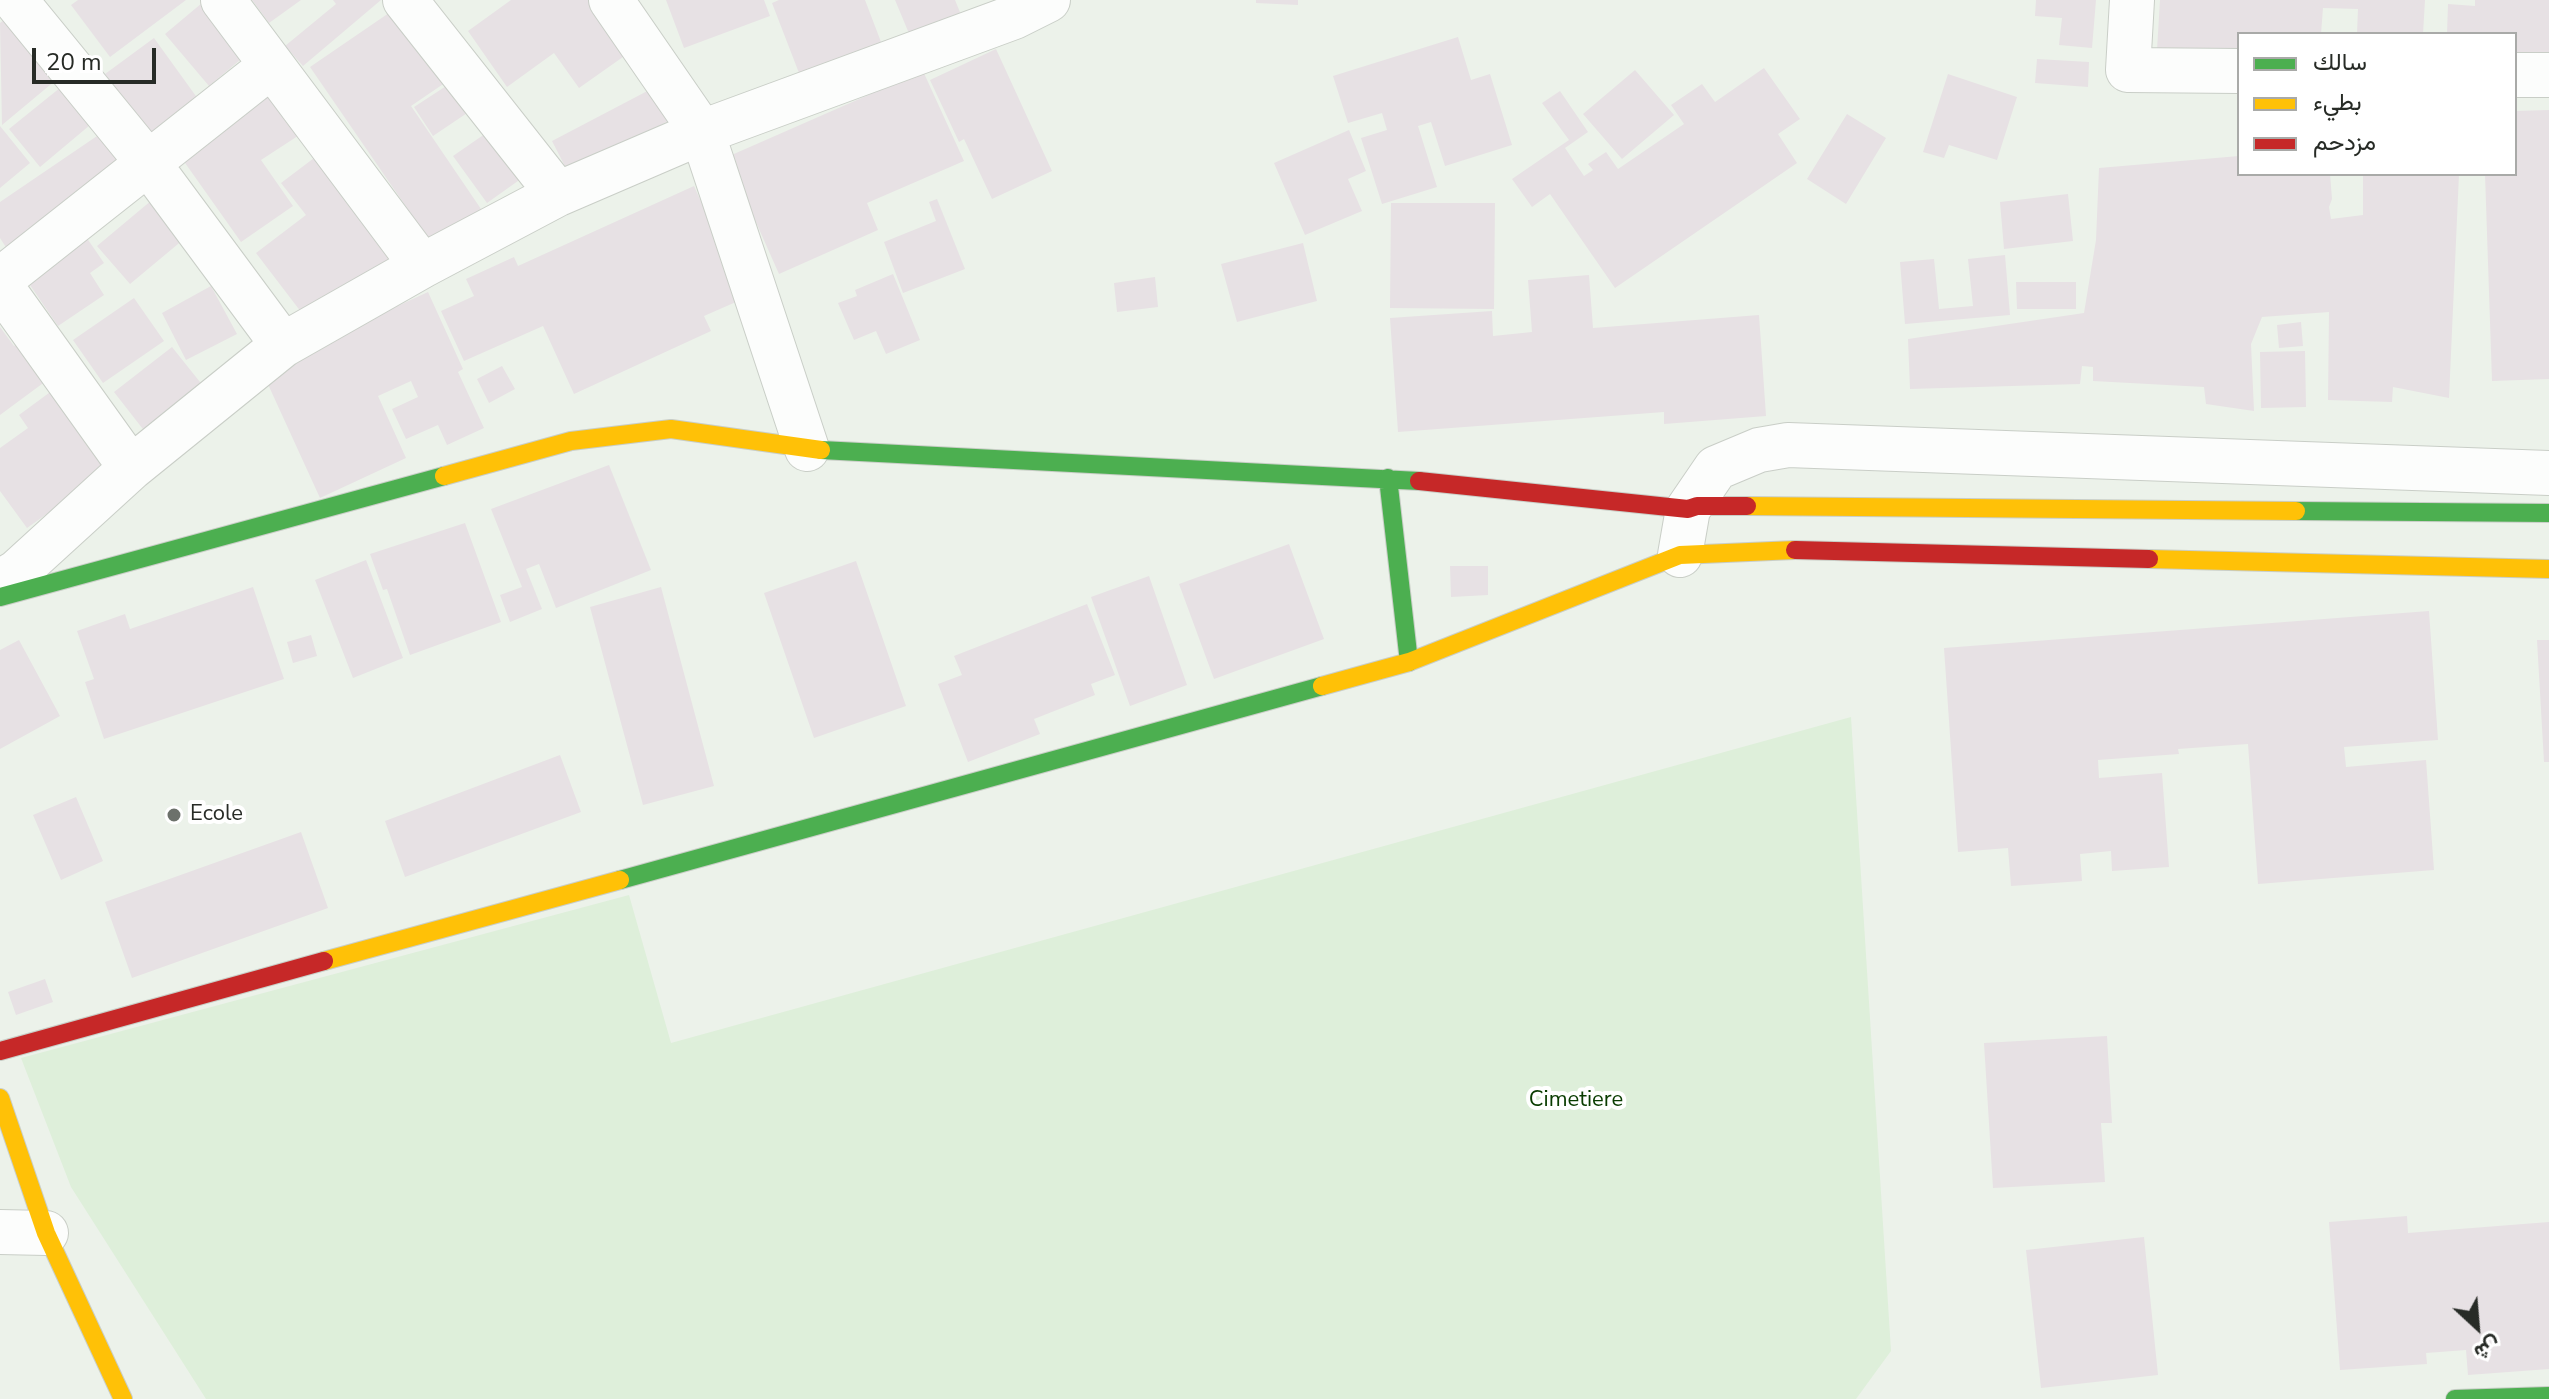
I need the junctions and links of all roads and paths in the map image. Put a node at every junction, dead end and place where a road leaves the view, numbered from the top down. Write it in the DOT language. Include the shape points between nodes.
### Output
graph roads {
  1 [pos="15,0"];
  2 [pos="223,0"];
  3 [pos="405,0"];
  4 [pos="611,0"];
  5 [pos="1048,0"];
  6 [pos="2132,0"];
  7 [pos="271,66"];
  8 [pos="2237,71"];
  9 [pos="2517,75"];
  10 [pos="2549,75"];
  11 [pos="702,132"];
  12 [pos="149,164"];
  13 [pos="558,194"];
  14 [pos="422,266"];
  15 [pos="0,283"];
  16 [pos="283,345"];
  17 [pos="807,449"];
  18 [pos="131,468"];
  19 [pos="2549,473"];
  20 [pos="1388,478"];
  21 [pos="1688,509"];
  22 [pos="2549,513"];
  23 [pos="1680,555"];
  24 [pos="2549,569"];
  25 [pos="4,575"];
  26 [pos="1409,662"];
  27 [pos="0,1051"];
  28 [pos="0,1098"];
  29 [pos="0,1232"];
  30 [pos="46,1233"];
  31 [pos="2549,1396"];
  32 [pos="123,1399"];
  33 [pos="2455,1399"];
  1 -- 12 [label="street"];
  2 -- 7 [label="street"];
  3 -- 13 [label="street"];
  4 -- 11 [label="street"];
  5 -- 11 [label="street"];
  6 -- 8 [label="street" via="2128,70"];
  7 -- 12 [label="street"];
  7 -- 14 [label="street"];
  9 -- 10 [label="street"];
  11 -- 13 [label="street"];
  11 -- 17 [label="street"];
  12 -- 15 [label="street"];
  12 -- 16 [label="street"];
  13 -- 14 [label="street"];
  14 -- 16 [label="street"];
  15 -- 18 [label="street"];
  16 -- 18 [label="street"];
  17 -- 20 [label="main road"];
  17 -- 25 [label="main road" via="671,429 571,441"];
  18 -- 25 [label="street"];
  19 -- 21 [label="street" via="1788,445 1759,450 1716,468"];
  20 -- 21 [label="main road"];
  20 -- 26 [label="main road"];
  21 -- 22 [label="main road"];
  21 -- 23 [label="street"];
  23 -- 24 [label="main road" via="1779,550"];
  23 -- 26 [label="main road"];
  26 -- 27 [label="main road"];
  28 -- 30 [label="main road"];
  29 -- 30 [label="street"];
  30 -- 32 [label="main road"];
  31 -- 33 [label="main road"];
}
